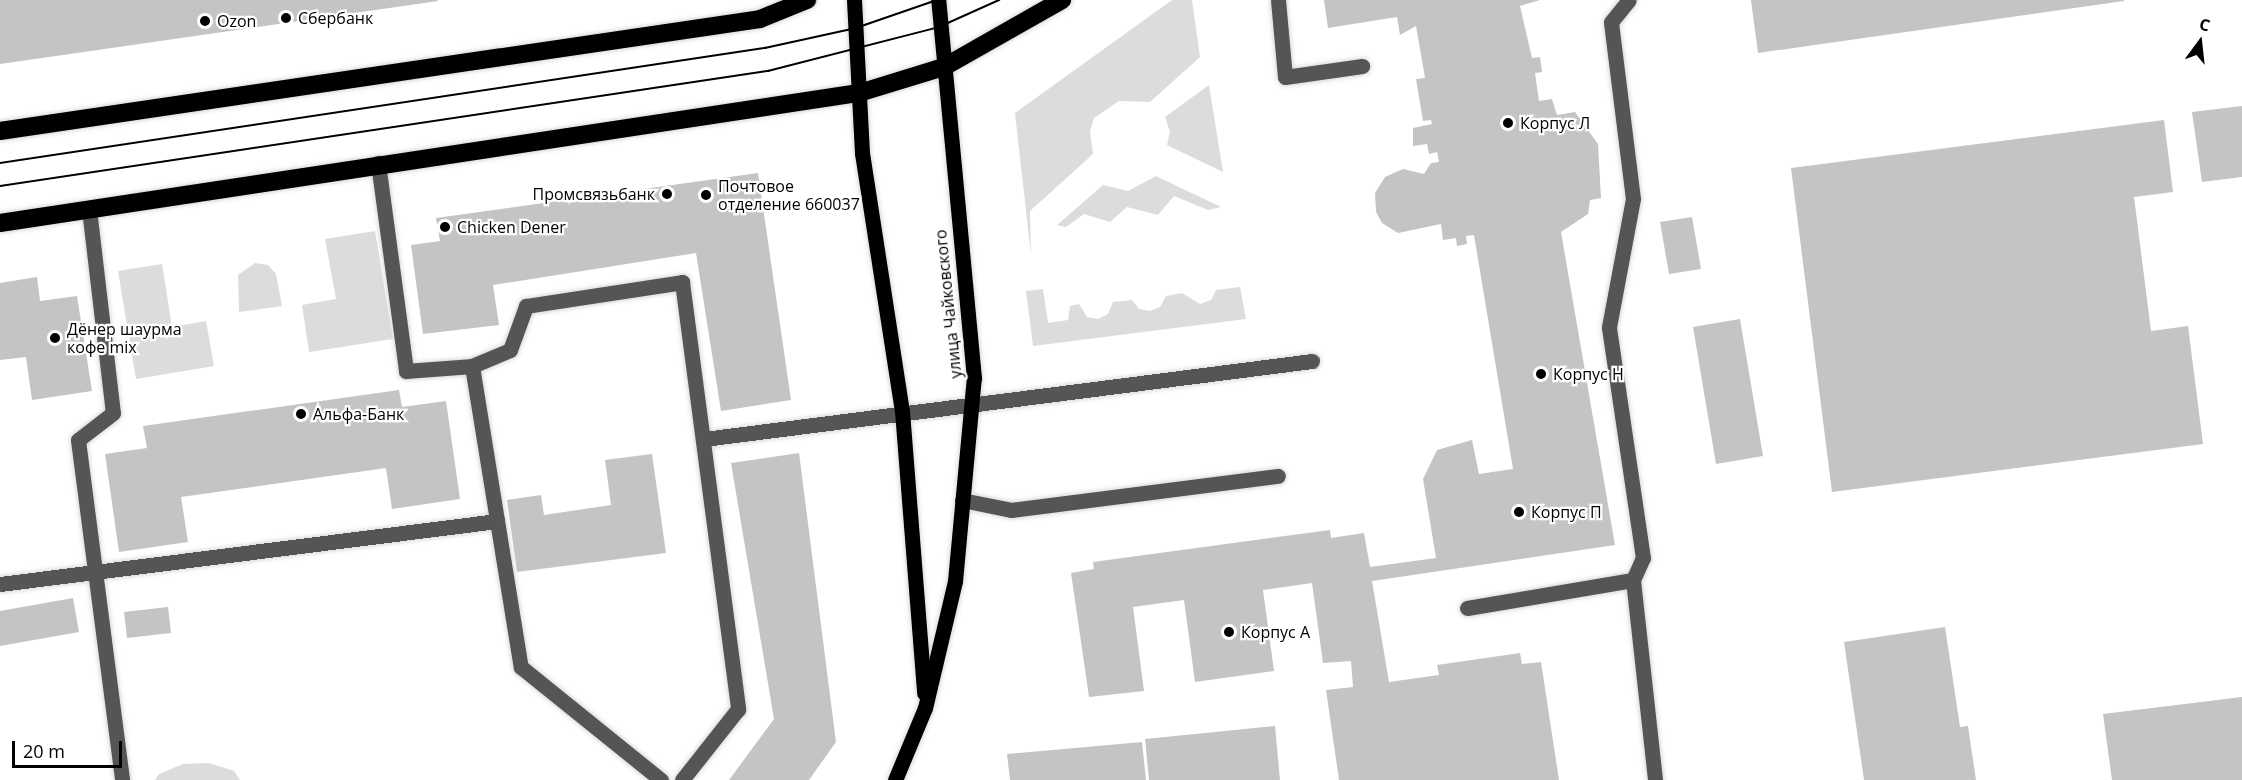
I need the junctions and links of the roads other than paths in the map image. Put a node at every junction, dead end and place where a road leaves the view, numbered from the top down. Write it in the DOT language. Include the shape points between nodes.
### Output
graph roads {
  1 [pos="807,0"];
  2 [pos="854,0"];
  3 [pos="938,0"];
  4 [pos="1062,0"];
  5 [pos="1278,0"];
  6 [pos="1629,0"];
  7 [pos="1362,66"];
  8 [pos="944,68"];
  9 [pos="859,93"];
  10 [pos="0,131"];
  11 [pos="378,163"];
  12 [pos="89,209"];
  13 [pos="0,223"];
  14 [pos="1312,361"];
  15 [pos="472,366"];
  16 [pos="972,403"];
  17 [pos="902,411"];
  18 [pos="704,439"];
  19 [pos="1278,476"];
  20 [pos="962,500"];
  21 [pos="497,521"];
  22 [pos="95,571"];
  23 [pos="1633,580"];
  24 [pos="0,584"];
  25 [pos="1467,608"];
  26 [pos="925,708"];
  27 [pos="122,780"];
  28 [pos="661,780"];
  29 [pos="682,780"];
  30 [pos="895,780"];
  31 [pos="1655,780"];
  1 -- 10 [label="highway" via="760,19"];
  2 -- 9 [label="main road, улица Чайковского"];
  3 -- 8 [label="main road, улица Чайковского"];
  4 -- 8 [label="highway"];
  5 -- 7 [label="lane" via="1285,77"];
  6 -- 23 [label="lane" via="1611,22 1633,200 1609,327 1643,558"];
  8 -- 9 [label="highway"];
  8 -- 16 [label="main road, улица Чайковского" via="974,378"];
  9 -- 11 [label="highway"];
  9 -- 17 [label="main road, улица Чайковского" via="862,153"];
  11 -- 12 [label="highway"];
  11 -- 15 [label="lane" via="405,370"];
  12 -- 13 [label="highway"];
  12 -- 22 [label="lane" via="113,413 78,440"];
  14 -- 16 [label="lane"];
  15 -- 18 [label="lane" via="510,350 526,306 682,282"];
  15 -- 21 [label="lane"];
  16 -- 17 [label="lane"];
  16 -- 20 [label="main road, улица Чайковского"];
  17 -- 18 [label="lane"];
  17 -- 26 [label="main road, улица Чайковского"];
  18 -- 29 [label="lane" via="738,709"];
  19 -- 20 [label="lane" via="1011,510"];
  20 -- 26 [label="main road, улица Чайковского" via="955,581"];
  21 -- 22 [label="lane"];
  21 -- 28 [label="lane" via="521,667"];
  22 -- 24 [label="lane"];
  22 -- 27 [label="lane"];
  23 -- 25 [label="lane"];
  23 -- 31 [label="lane"];
  26 -- 30 [label="main road, улица Чайковского"];
}
